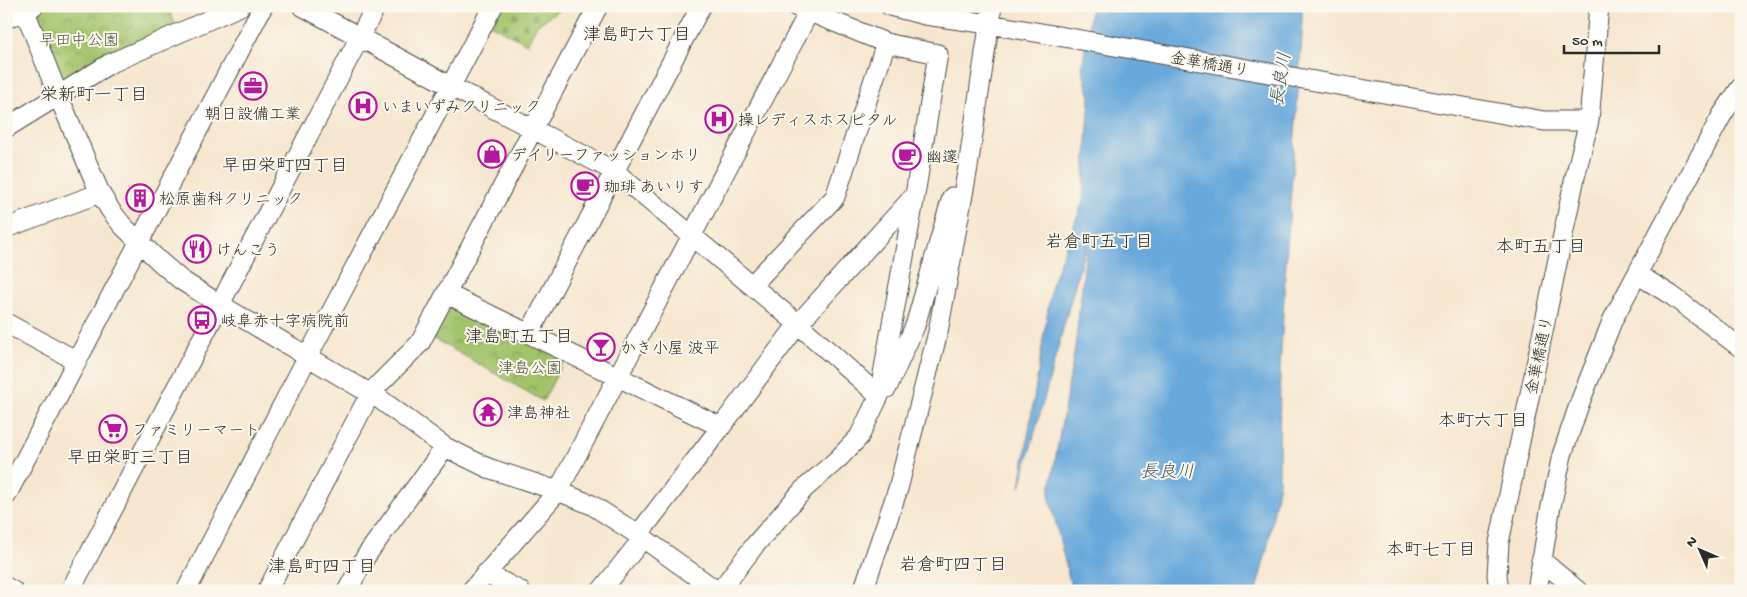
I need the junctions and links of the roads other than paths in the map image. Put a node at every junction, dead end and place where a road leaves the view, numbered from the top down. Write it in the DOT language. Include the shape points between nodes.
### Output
graph roads {
  1 [pos="240,6"];
  2 [pos="263,6"];
  3 [pos="302,6"];
  4 [pos="376,6"];
  5 [pos="493,6"];
  6 [pos="598,6"];
  7 [pos="701,6"];
  8 [pos="890,6"];
  9 [pos="954,6"];
  10 [pos="1599,6"];
  11 [pos="27,8"];
  12 [pos="805,8"];
  13 [pos="998,18"];
  14 [pos="6,19"];
  15 [pos="359,38"];
  16 [pos="886,43"];
  17 [pos="450,86"];
  18 [pos="1741,87"];
  19 [pos="58,95"];
  20 [pos="1589,122"];
  21 [pos="6,128"];
  22 [pos="534,129"];
  23 [pos="968,167"];
  24 [pos="614,171"];
  25 [pos="100,194"];
  26 [pos="916,195"];
  27 [pos="6,228"];
  28 [pos="692,234"];
  29 [pos="139,243"];
  30 [pos="1637,274"];
  31 [pos="752,285"];
  32 [pos="447,294"];
  33 [pos="219,304"];
  34 [pos="6,323"];
  35 [pos="798,324"];
  36 [pos="529,334"];
  37 [pos="1741,348"];
  38 [pos="308,356"];
  39 [pos="77,360"];
  40 [pos="618,376"];
  41 [pos="370,394"];
  42 [pos="879,396"];
  43 [pos="721,427"];
  44 [pos="444,447"];
  45 [pos="558,491"];
  46 [pos="6,496"];
  47 [pos="640,536"];
  48 [pos="1541,560"];
  49 [pos="486,573"];
  50 [pos="6,587"];
  51 [pos="13,591"];
  52 [pos="70,591"];
  53 [pos="186,591"];
  54 [pos="267,591"];
  55 [pos="348,591"];
  56 [pos="471,591"];
  57 [pos="520,591"];
  58 [pos="601,591"];
  59 [pos="718,591"];
  60 [pos="863,591"];
  61 [pos="1499,591"];
  62 [pos="1537,591"];
  63 [pos="1578,591"];
  1 -- 19 [label="street" via="109,64"];
  2 -- 29 [label="street"];
  3 -- 15 [label="street"];
  4 -- 15 [label="street"];
  5 -- 17 [label="street"];
  6 -- 22 [label="street"];
  7 -- 24 [label="street"];
  8 -- 13 [label="street, 金華橋通り" via="925,14"];
  9 -- 13 [label="street, 金華橋通り"];
  10 -- 20 [label="street"];
  11 -- 14 [label="street"];
  11 -- 19 [label="street"];
  12 -- 16 [label="street"];
  12 -- 28 [label="street"];
  13 -- 20 [label="street, 金華橋通り" via="1545,117"];
  13 -- 23 [label="street"];
  15 -- 17 [label="street"];
  15 -- 33 [label="street"];
  16 -- 26 [label="street" via="938,54"];
  16 -- 31 [label="street" via="835,197"];
  17 -- 22 [label="street"];
  17 -- 38 [label="street"];
  18 -- 30 [label="street" via="1722,115"];
  19 -- 21 [label="street"];
  19 -- 25 [label="street"];
  20 -- 61 [label="street, 金華橋通り" via="1499,542"];
  22 -- 24 [label="street"];
  22 -- 32 [label="street"];
  23 -- 42 [label="street" via="956,180 915,326 890,385"];
  23 -- 60 [label="street" via="938,332 898,489"];
  24 -- 28 [label="street"];
  24 -- 36 [label="street"];
  25 -- 27 [label="street"];
  25 -- 29 [label="street"];
  26 -- 35 [label="street"];
  26 -- 42 [label="street"];
  28 -- 31 [label="street"];
  28 -- 40 [label="street"];
  29 -- 33 [label="street" via="181,280"];
  29 -- 39 [label="street"];
  30 -- 37 [label="street" via="1671,295"];
  30 -- 48 [label="street" via="1614,319 1562,455"];
  31 -- 35 [label="street"];
  32 -- 36 [label="street"];
  32 -- 41 [label="street" via="420,343"];
  33 -- 38 [label="street"];
  33 -- 52 [label="street"];
  34 -- 39 [label="street"];
  35 -- 42 [label="street"];
  35 -- 43 [label="street"];
  36 -- 40 [label="street"];
  38 -- 41 [label="street"];
  38 -- 53 [label="street"];
  39 -- 46 [label="street"];
  40 -- 43 [label="street"];
  40 -- 45 [label="street"];
  41 -- 44 [label="street"];
  41 -- 54 [label="street"];
  42 -- 59 [label="street" via="859,437 798,496"];
  43 -- 47 [label="street"];
  44 -- 45 [label="street" via="488,468"];
  44 -- 55 [label="street" via="366,556"];
  45 -- 47 [label="street" via="592,505"];
  45 -- 49 [label="street"];
  47 -- 58 [label="street"];
  47 -- 59 [label="street"];
  48 -- 62 [label="street"];
  48 -- 63 [label="street"];
  49 -- 56 [label="street"];
  49 -- 57 [label="street"];
  50 -- 51 [label="street"];
}
